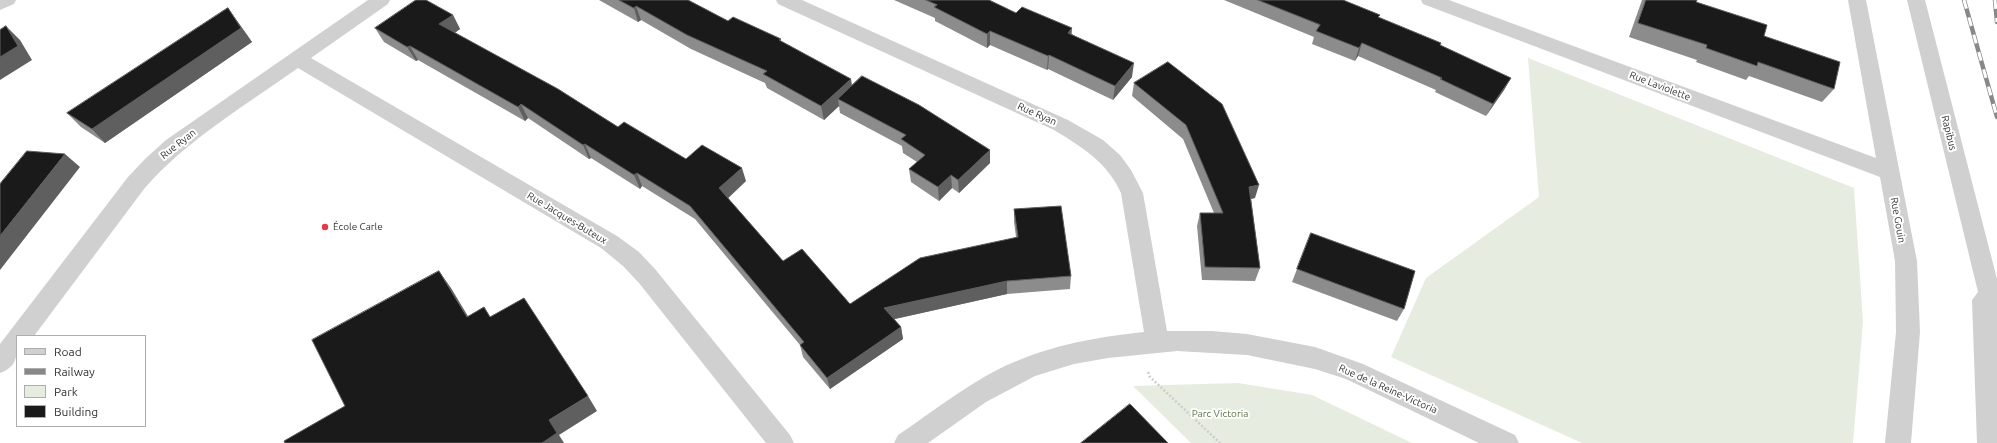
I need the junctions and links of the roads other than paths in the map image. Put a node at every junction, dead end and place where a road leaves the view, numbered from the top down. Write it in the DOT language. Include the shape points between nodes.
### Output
graph roads {
  1 [pos="7,0"];
  2 [pos="381,0"];
  3 [pos="785,0"];
  4 [pos="1430,0"];
  5 [pos="1857,0"];
  6 [pos="1916,0"];
  7 [pos="0,4"];
  8 [pos="297,59"];
  9 [pos="1890,172"];
  10 [pos="1982,267"];
  11 [pos="1997,319"];
  12 [pos="21,335"];
  13 [pos="16,341"];
  14 [pos="1146,342"];
  15 [pos="0,362"];
  16 [pos="781,443"];
  17 [pos="907,443"];
  18 [pos="1506,443"];
  19 [pos="1898,443"];
  20 [pos="1990,443"];
  1 -- 7 [label="street"];
  2 -- 8 [label="street, Rue Ryan"];
  3 -- 14 [label="street, Rue Ryan" via="1062,125 1113,160 1132,193"];
  4 -- 9 [label="street, Rue Laviolette"];
  5 -- 9 [label="street, Rue Gouin"];
  6 -- 10 [label="street, Rapibus"];
  8 -- 12 [label="street, Rue Ryan" via="173,146 152,166 136,183"];
  8 -- 16 [label="street, Rue Jacques-Buteux" via="594,233 631,259"];
  9 -- 19 [label="street, Rue Gouin" via="1906,261 1908,296 1908,332"];
  10 -- 11 [label="street, Rapibus"];
  10 -- 20 [label="street, Rapibus"];
  13 -- 15 [label="street"];
  14 -- 17 [label="street, Rue de la Reine-Victoria" via="1095,349 1022,370 983,391"];
  14 -- 18 [label="street, Rue de la Reine-Victoria" via="1232,342 1308,356 1348,369"];
}
